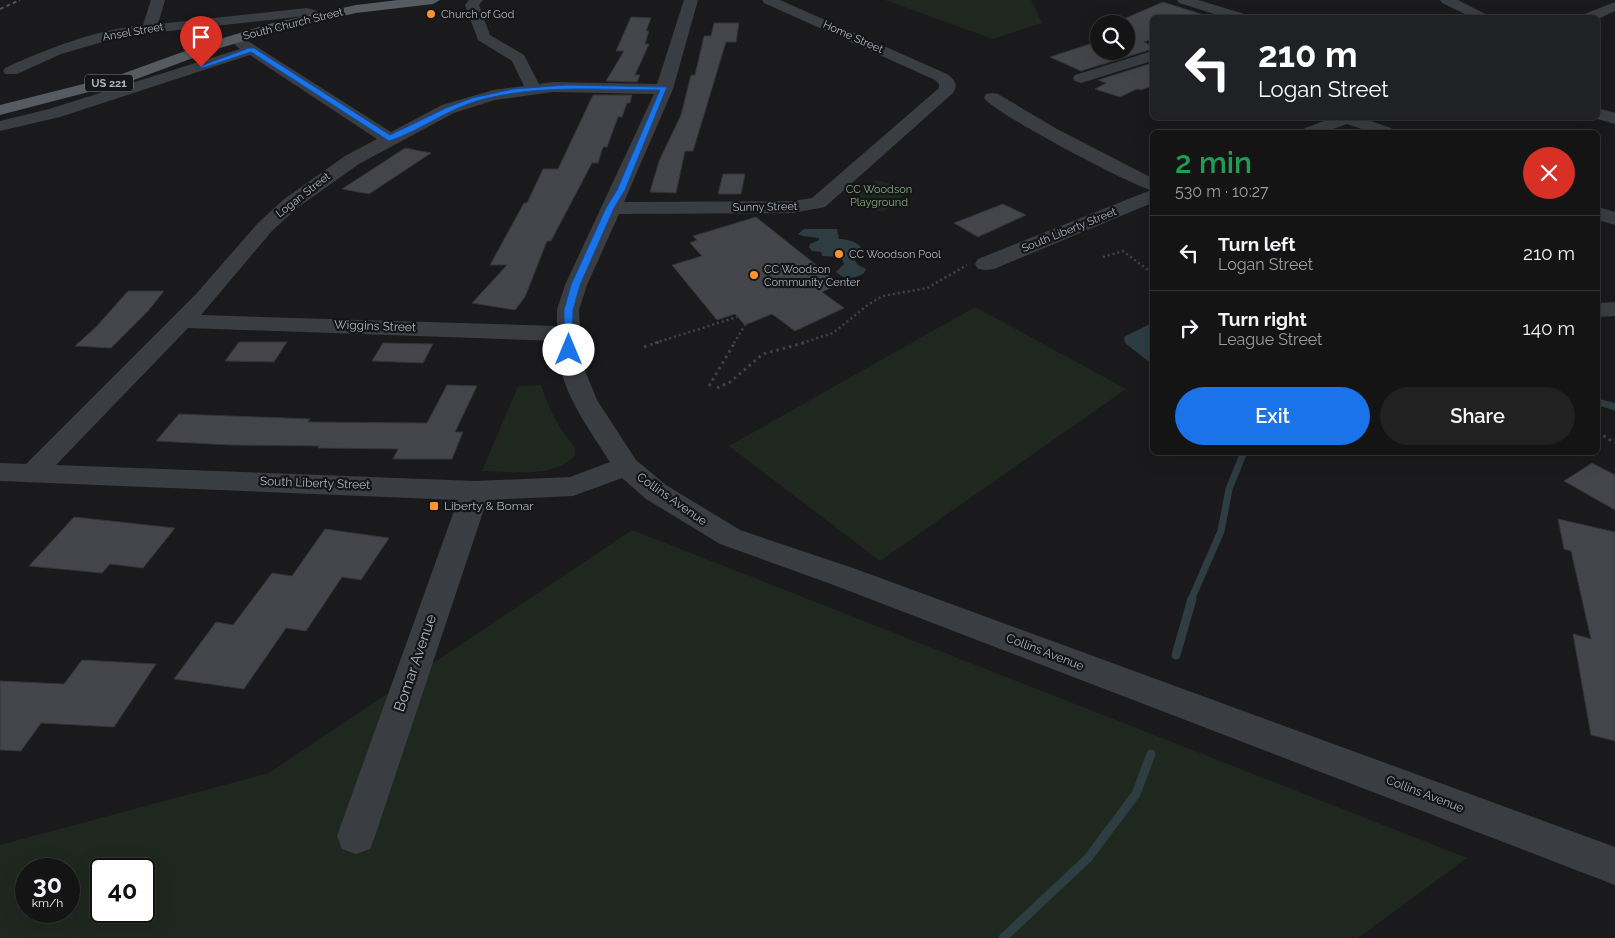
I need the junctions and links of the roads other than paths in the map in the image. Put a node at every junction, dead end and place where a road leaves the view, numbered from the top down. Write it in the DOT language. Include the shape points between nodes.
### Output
graph roads {
  1 [pos="158,0"];
  2 [pos="433,0"];
  3 [pos="476,0"];
  4 [pos="691,0"];
  5 [pos="769,0"];
  6 [pos="1184,0"];
  7 [pos="1447,0"];
  8 [pos="1615,6"];
  9 [pos="1233,15"];
  10 [pos="1480,15"];
  11 [pos="1594,15"];
  12 [pos="320,16"];
  13 [pos="150,27"];
  14 [pos="234,39"];
  15 [pos="215,45"];
  16 [pos="251,50"];
  17 [pos="1150,57"];
  18 [pos="11,71"];
  19 [pos="937,75"];
  20 [pos="1082,78"];
  21 [pos="665,88"];
  22 [pos="533,89"];
  23 [pos="0,97"];
  24 [pos="992,98"];
  25 [pos="0,110"];
  26 [pos="1600,114"];
  27 [pos="1615,119"];
  28 [pos="1342,120"];
  29 [pos="1352,120"];
  30 [pos="0,126"];
  31 [pos="1317,130"];
  32 [pos="1380,130"];
  33 [pos="389,138"];
  34 [pos="1150,184"];
  35 [pos="1150,197"];
  36 [pos="610,208"];
  37 [pos="1600,214"];
  38 [pos="1615,219"];
  39 [pos="986,264"];
  40 [pos="1615,309"];
  41 [pos="1600,310"];
  42 [pos="180,321"];
  43 [pos="569,334"];
  44 [pos="626,466"];
  45 [pos="0,472"];
  46 [pos="33,473"];
  47 [pos="476,491"];
  48 [pos="356,836"];
  49 [pos="1615,866"];
  1 -- 13 [label="street"];
  2 -- 12 [label="main road, South Church Street / US 221"];
  3 -- 22 [label="street" via="472,5 483,37 519,58"];
  4 -- 21 [label="street"];
  5 -- 19 [label="street, Home Street"];
  6 -- 9 [label="street"];
  7 -- 10 [label="street"];
  8 -- 11 [label="street"];
  12 -- 13 [label="street, Ansel Street" via="307,12"];
  12 -- 14 [label="main road, South Church Street / US 221"];
  13 -- 18 [label="street, Ansel Street" via="74,45"];
  14 -- 15 [label="main road, South Church Street / US 221"];
  14 -- 16 [label="street"];
  15 -- 23 [label="main road, US 221"];
  15 -- 25 [label="main road, US 221" via="125,78"];
  16 -- 30 [label="street" via="54,113"];
  16 -- 33 [label="street"];
  17 -- 20 [label="street"];
  19 -- 36 [label="street, Sunny Street" via="947,82 947,90 818,203 793,208"];
  21 -- 22 [label="street, Logan Street"];
  21 -- 36 [label="street"];
  22 -- 33 [label="street, Logan Street" via="461,104"];
  24 -- 34 [label="street" via="1052,134"];
  26 -- 27 [label="street"];
  28 -- 31 [label="street"];
  29 -- 32 [label="street"];
  33 -- 42 [label="street, Logan Street" via="334,171 290,204"];
  35 -- 39 [label="street, South Liberty Street"];
  36 -- 43 [label="street" via="576,285 568,310"];
  37 -- 38 [label="street"];
  40 -- 41 [label="street"];
  42 -- 43 [label="street, Wiggins Street"];
  42 -- 46 [label="street, Logan Street"];
  43 -- 44 [label="street, Collins Avenue" via="569,350 584,400"];
  44 -- 47 [label="street, South Liberty Street" via="573,486"];
  44 -- 49 [label="street, Collins Avenue" via="656,492 730,537"];
  45 -- 46 [label="street, South Liberty Street"];
  46 -- 47 [label="street, South Liberty Street"];
  47 -- 48 [label="street, Bomar Avenue"];
}
